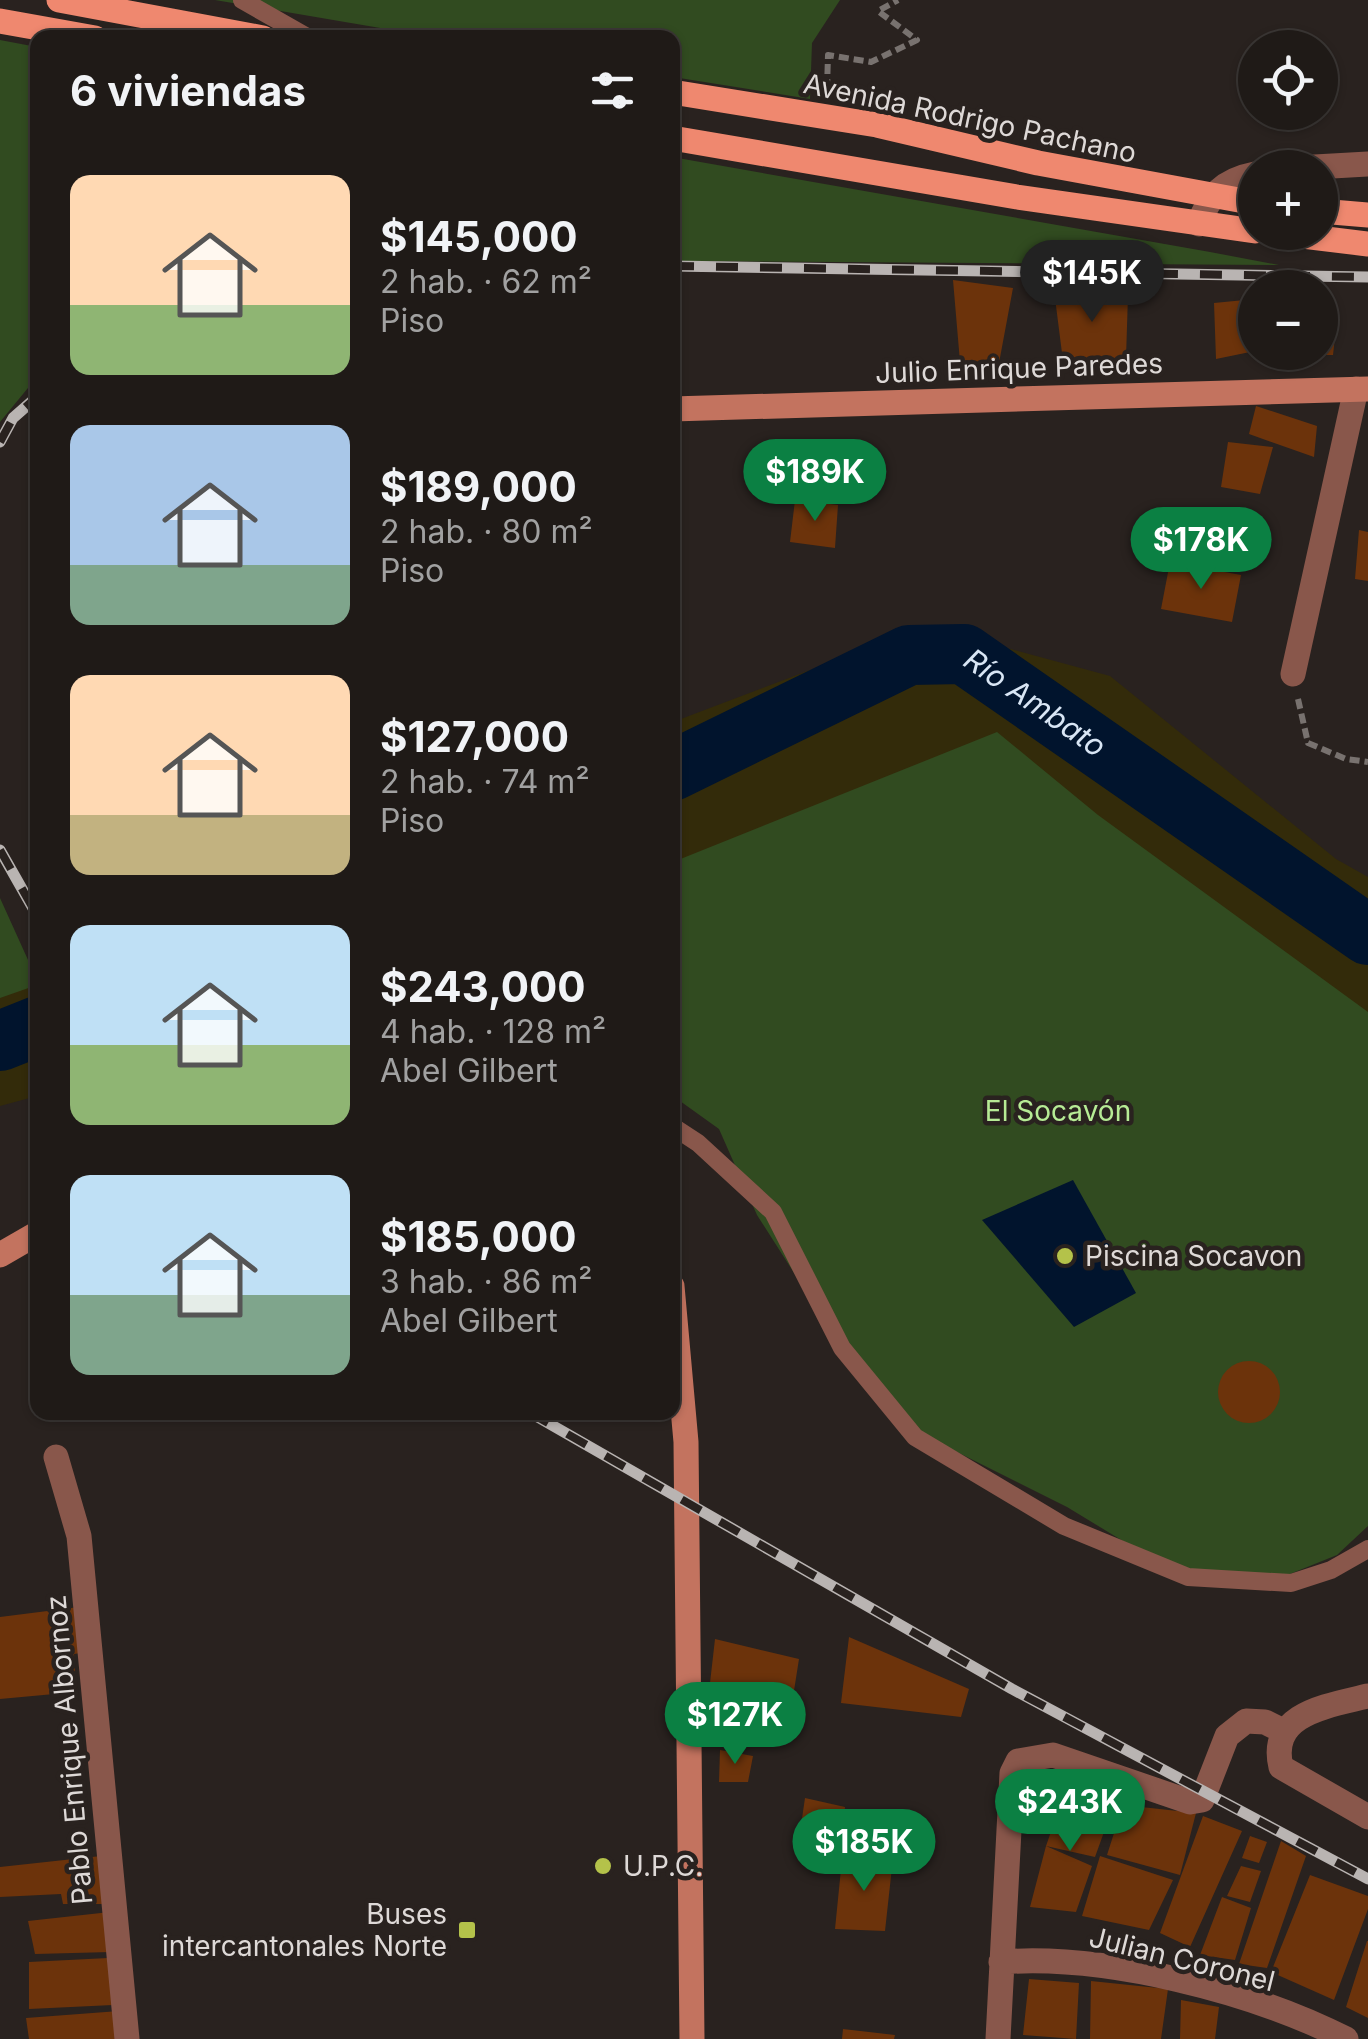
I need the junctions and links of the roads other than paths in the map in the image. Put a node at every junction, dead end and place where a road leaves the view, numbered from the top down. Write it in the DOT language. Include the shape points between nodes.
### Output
graph roads {
  1 [pos="59,0"];
  2 [pos="242,0"];
  3 [pos="0,21"];
  4 [pos="50,30"];
  5 [pos="220,30"];
  6 [pos="295,30"];
  7 [pos="680,93"];
  8 [pos="680,139"];
  9 [pos="1368,164"];
  10 [pos="1338,166"];
  11 [pos="1238,178"];
  12 [pos="1208,197"];
  13 [pos="1238,201"];
  14 [pos="1338,212"];
  15 [pos="1368,215"];
  16 [pos="1198,224"];
  17 [pos="1238,229"];
  18 [pos="1338,240"];
  19 [pos="1368,244"];
  20 [pos="1362,389"];
  21 [pos="680,409"];
  22 [pos="1292,674"];
  23 [pos="680,1131"];
  24 [pos="30,1238"];
  25 [pos="0,1255"];
  26 [pos="680,1375"];
  27 [pos="56,1457"];
  28 [pos="1368,1549"];
  29 [pos="1368,1696"];
  30 [pos="1283,1731"];
  31 [pos="1368,1817"];
  32 [pos="1001,1962"];
  33 [pos="1338,2037"];
  34 [pos="127,2039"];
  35 [pos="692,2039"];
  36 [pos="998,2039"];
  1 -- 5 [label="main road"];
  2 -- 6 [label="lane"];
  3 -- 4 [label="main road"];
  7 -- 12 [label="main road, Avenida Rodrigo Pachano"];
  8 -- 16 [label="main road"];
  9 -- 10 [label="street"];
  11 -- 12 [label="street"];
  12 -- 13 [label="main road, Avenida Rodrigo Pachano"];
  12 -- 16 [label="street"];
  14 -- 15 [label="main road"];
  16 -- 17 [label="main road"];
  18 -- 19 [label="main road"];
  20 -- 21 [label="main road, Julio Enrique Paredes"];
  20 -- 22 [label="street"];
  23 -- 28 [label="lane" via="773,1212 842,1348 914,1437 1064,1526 1188,1578 1291,1583"];
  24 -- 25 [label="main road"];
  26 -- 35 [label="main road"];
  27 -- 34 [label="street, Pablo Enrique Albornoz" via="79,1536"];
  29 -- 30 [label="street" via="1309,1710"];
  30 -- 31 [label="street" via="1276,1748 1281,1767"];
  30 -- 32 [label="street" via="1246,1721 1228,1736 1202,1800 1190,1802 1053,1756 1018,1761"];
  32 -- 33 [label="street, Julian Coronel" via="1040,1959 1122,1970 1208,1990"];
  32 -- 36 [label="street"];
}
